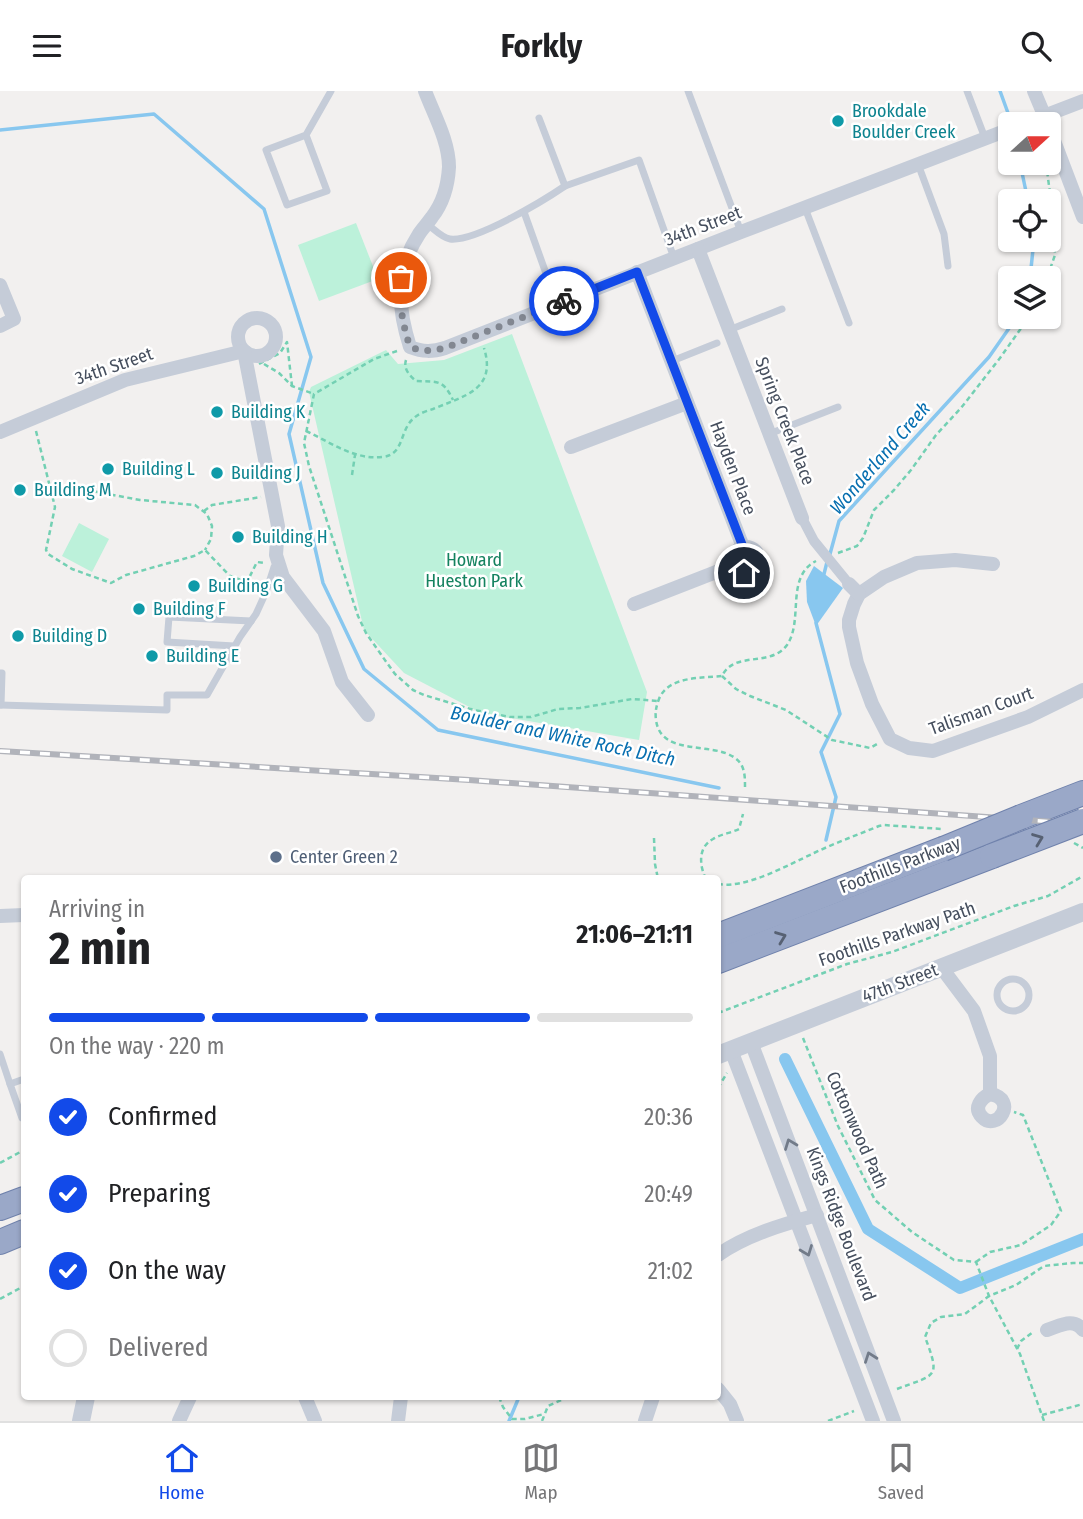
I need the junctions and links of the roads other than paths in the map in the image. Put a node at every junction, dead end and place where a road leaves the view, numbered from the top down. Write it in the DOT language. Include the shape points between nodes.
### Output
graph roads {
  1 [pos="331,91"];
  2 [pos="425,91"];
  3 [pos="688,91"];
  4 [pos="967,91"];
  5 [pos="1034,91"];
  6 [pos="1083,101"];
  7 [pos="1043,112"];
  8 [pos="1061,114"];
  9 [pos="539,118"];
  10 [pos="998,133"];
  11 [pos="306,135"];
  12 [pos="985,138"];
  13 [pos="1061,159"];
  14 [pos="918,164"];
  15 [pos="565,186"];
  16 [pos="805,208"];
  17 [pos="524,212"];
  18 [pos="1083,217"];
  19 [pos="427,224"];
  20 [pos="741,232"];
  21 [pos="698,249"];
  22 [pos="674,258"];
  23 [pos="948,266"];
  24 [pos="637,272"];
  25 [pos="548,279"];
  26 [pos="0,285"];
  27 [pos="782,309"];
  28 [pos="849,323"];
  29 [pos="0,325"];
  30 [pos="729,330"];
  31 [pos="717,343"];
  32 [pos="671,361"];
  33 [pos="687,403"];
  34 [pos="838,407"];
  35 [pos="0,432"];
  36 [pos="769,434"];
  37 [pos="571,447"];
  38 [pos="802,518"];
  39 [pos="743,547"];
  40 [pos="734,565"];
  41 [pos="993,565"];
  42 [pos="276,566"];
  43 [pos="854,589"];
  44 [pos="634,604"];
  45 [pos="251,621"];
  46 [pos="234,646"];
  47 [pos="0,673"];
  48 [pos="1083,690"];
  49 [pos="1,705"];
  50 [pos="368,715"];
  51 [pos="1083,793"];
  52 [pos="1077,831"];
  53 [pos="1083,912"];
  54 [pos="21,915"];
  55 [pos="0,916"];
  56 [pos="721,935"];
  57 [pos="721,960"];
  58 [pos="941,967"];
  59 [pos="1028,997"];
  60 [pos="751,1042"];
  61 [pos="724,1052"];
  62 [pos="0,1054"];
  63 [pos="21,1080"];
  64 [pos="10,1084"];
  65 [pos="990,1094"];
  66 [pos="21,1115"];
  67 [pos="21,1200"];
  68 [pos="0,1208"];
  69 [pos="817,1215"];
  70 [pos="796,1220"];
  71 [pos="21,1234"];
  72 [pos="0,1242"];
  73 [pos="721,1253"];
  74 [pos="1047,1330"];
  75 [pos="1083,1330"];
  76 [pos="721,1393"];
  77 [pos="85,1400"];
  78 [pos="189,1400"];
  79 [pos="306,1400"];
  80 [pos="401,1400"];
  81 [pos="652,1400"];
  82 [pos="81,1421"];
  83 [pos="179,1421"];
  84 [pos="315,1421"];
  85 [pos="398,1421"];
  86 [pos="645,1421"];
  87 [pos="737,1421"];
  88 [pos="873,1421"];
  89 [pos="894,1421"];
  1 -- 11 [label="lane"];
  2 -- 19 [label="street" via="447,147 449,166 441,202"];
  3 -- 20 [label="lane"];
  4 -- 12 [label="lane"];
  5 -- 7 [label="street"];
  6 -- 8 [label="street"];
  9 -- 15 [label="lane"];
  10 -- 12 [label="street, 34th Street"];
  11 -- 11 [label="lane" via="266,150 287,205 327,191"];
  12 -- 14 [label="street, 34th Street"];
  13 -- 18 [label="street"];
  14 -- 16 [label="street, 34th Street"];
  14 -- 23 [label="lane" via="944,235"];
  15 -- 17 [label="lane"];
  15 -- 22 [label="lane" via="639,160"];
  16 -- 20 [label="street, 34th Street"];
  16 -- 28 [label="lane"];
  17 -- 19 [label="lane" via="464,239 448,239"];
  17 -- 25 [label="lane"];
  19 -- 24 [label="street, 34th Street" via="409,251 399,300 410,347 419,351 445,348"];
  20 -- 21 [label="street, 34th Street"];
  21 -- 22 [label="street, 34th Street"];
  21 -- 30 [label="street, Spring Creek Place"];
  22 -- 24 [label="street, 34th Street"];
  24 -- 32 [label="street, Hayden Place"];
  26 -- 29 [label="street" via="14,319"];
  27 -- 30 [label="lane"];
  30 -- 36 [label="street, Spring Creek Place"];
  31 -- 32 [label="lane"];
  32 -- 33 [label="street, Hayden Place"];
  33 -- 37 [label="street"];
  33 -- 39 [label="street, Hayden Place"];
  34 -- 36 [label="lane"];
  35 -- 42 [label="street, 34th Street" via="125,380 244,351 278,526"];
  36 -- 38 [label="street, Spring Creek Place"];
  38 -- 43 [label="street, Spring Creek Place" via="814,541"];
  39 -- 40 [label="street" via="735,553"];
  39 -- 40 [label="street, Hayden Place" via="757,552 758,565 744,573"];
  40 -- 44 [label="street, Hayden Place"];
  41 -- 43 [label="street" via="955,560 917,563"];
  42 -- 45 [label="lane"];
  42 -- 50 [label="street" via="324,631 341,682"];
  43 -- 48 [label="street, Talisman Court" via="849,627 857,663 890,739 909,748 933,751 1028,717"];
  45 -- 46 [label="lane"];
  45 -- 46 [label="lane" via="169,617 167,642"];
  46 -- 49 [label="lane" via="207,695 167,695 167,710"];
  47 -- 49 [label="lane"];
  51 -- 56 [label="highway, Foothills Parkway, bridge" via="944,839"];
  57 -- 52 [label="highway, Foothills Parkway, one-way, bridge" via="992,856"];
  53 -- 58 [label="street, 47th Street"];
  54 -- 55 [label="street"];
  58 -- 60 [label="street, 47th Street"];
  58 -- 65 [label="street" via="974,1011 990,1056"];
  59 -- 59 [label="lane" via="1023,983 1014,980 1001,985 997,993 999,1003 1010,1011 1024,1006"];
  60 -- 61 [label="street, 47th Street"];
  69 -- 60 [label="street, Kings Ridge Boulevard, one-way"];
  61 -- 70 [label="street"];
  62 -- 64 [label="lane"];
  63 -- 64 [label="lane"];
  64 -- 66 [label="lane"];
  65 -- 65 [label="street" via="979,1101 978,1110 986,1120 995,1121 1002,1116 1004,1103"];
  67 -- 68 [label="highway"];
  69 -- 70 [label="street"];
  89 -- 69 [label="street, Kings Ridge Boulevard, one-way"];
  70 -- 73 [label="street"];
  70 -- 88 [label="street, one-way"];
  71 -- 72 [label="highway"];
  74 -- 75 [label="street" via="1073,1322"];
  76 -- 87 [label="street"];
  77 -- 82 [label="street"];
  78 -- 83 [label="street"];
  79 -- 84 [label="street"];
  80 -- 85 [label="street"];
  81 -- 86 [label="street"];
}
